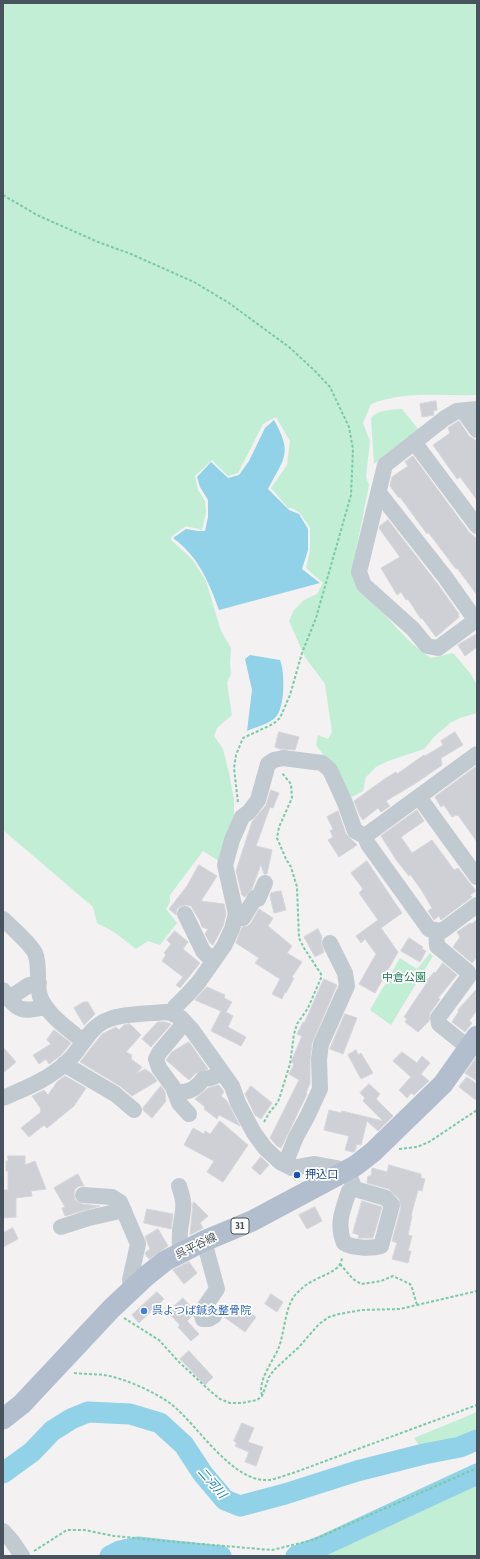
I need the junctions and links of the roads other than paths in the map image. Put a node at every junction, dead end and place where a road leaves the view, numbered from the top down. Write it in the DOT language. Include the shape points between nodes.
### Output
graph roads {
  1 [pos="470,410"];
  2 [pos="477,430"];
  3 [pos="414,442"];
  4 [pos="378,493"];
  5 [pos="477,526"];
  6 [pos="476,621"];
  7 [pos="476,756"];
  8 [pos="419,796"];
  9 [pos="365,836"];
  10 [pos="477,877"];
  11 [pos="265,883"];
  12 [pos="477,904"];
  13 [pos="185,914"];
  14 [pos="235,917"];
  15 [pos="3,919"];
  16 [pos="436,930"];
  17 [pos="330,943"];
  18 [pos="213,961"];
  19 [pos="39,983"];
  20 [pos="6,994"];
  21 [pos="46,1007"];
  22 [pos="171,1013"];
  23 [pos="185,1022"];
  24 [pos="83,1041"];
  25 [pos="473,1042"];
  26 [pos="64,1064"];
  27 [pos="222,1073"];
  28 [pos="175,1092"];
  29 [pos="3,1098"];
  30 [pos="134,1110"];
  31 [pos="189,1114"];
  32 [pos="285,1164"];
  33 [pos="347,1170"];
  34 [pos="179,1186"];
  35 [pos="355,1189"];
  36 [pos="83,1195"];
  37 [pos="124,1210"];
  38 [pos="61,1228"];
  39 [pos="204,1241"];
  40 [pos="180,1253"];
  41 [pos="132,1290"];
  42 [pos="214,1316"];
  43 [pos="3,1419"];
  44 [pos="3,1531"];
  45 [pos="27,1554"];
  1 -- 2 [label="street"];
  1 -- 3 [label="street" via="457,411"];
  3 -- 4 [label="street" via="386,465"];
  3 -- 5 [label="street"];
  4 -- 6 [label="street" via="445,577"];
  4 -- 6 [label="street" via="359,572 364,585 413,629 427,646 438,648"];
  7 -- 8 [label="street"];
  8 -- 9 [label="street"];
  8 -- 10 [label="street"];
  9 -- 14 [label="street" via="355,830 326,766 322,763 283,758 272,761 268,764 258,800 242,817 232,840 226,865"];
  9 -- 16 [label="street" via="368,844 429,929"];
  11 -- 14 [label="street" via="258,899 255,898 243,918"];
  12 -- 16 [label="street" via="442,931"];
  13 -- 18 [label="street" via="203,951"];
  14 -- 18 [label="street" via="224,946"];
  15 -- 19 [label="street" via="35,954"];
  16 -- 25 [label="street" via="437,946 468,972 469,976 438,1018 439,1024"];
  17 -- 32 [label="street" via="345,973 347,986 321,1044 320,1089"];
  18 -- 22 [label="street" via="198,983"];
  19 -- 20 [label="street"];
  19 -- 21 [label="street" via="40,998"];
  20 -- 21 [label="street" via="16,1008 22,1010"];
  21 -- 24 [label="street"];
  22 -- 23 [label="street"];
  22 -- 24 [label="street" via="109,1019 92,1029"];
  23 -- 27 [label="street"];
  23 -- 28 [label="street" via="156,1059"];
  24 -- 26 [label="street"];
  25 -- 33 [label="main road, 呉平谷線 / 31" via="443,1084 373,1152"];
  26 -- 29 [label="street" via="40,1082"];
  26 -- 30 [label="street" via="115,1094"];
  27 -- 28 [label="street" via="203,1079 195,1089"];
  27 -- 32 [label="street" via="232,1086 238,1103 258,1139"];
  28 -- 31 [label="street" via="179,1103"];
  32 -- 33 [label="street" via="292,1168 315,1164"];
  33 -- 35 [label="street"];
  33 -- 39 [label="main road, 呉平谷線 / 31" via="252,1221"];
  34 -- 40 [label="street" via="184,1201 184,1215 180,1225"];
  35 -- 35 [label="street" via="349,1191 340,1218 344,1242 350,1246 381,1246 392,1205 386,1198"];
  36 -- 37 [label="street" via="112,1197 120,1202"];
  37 -- 38 [label="street"];
  37 -- 41 [label="street" via="138,1244 130,1280"];
  39 -- 40 [label="main road, 呉平谷線 / 31"];
  39 -- 42 [label="street" via="217,1289 201,1312 203,1319"];
  40 -- 41 [label="main road, 呉平谷線 / 31" via="165,1262"];
  41 -- 43 [label="main road, 呉平谷線 / 31" via="22,1404"];
  44 -- 45 [label="street"];
}
